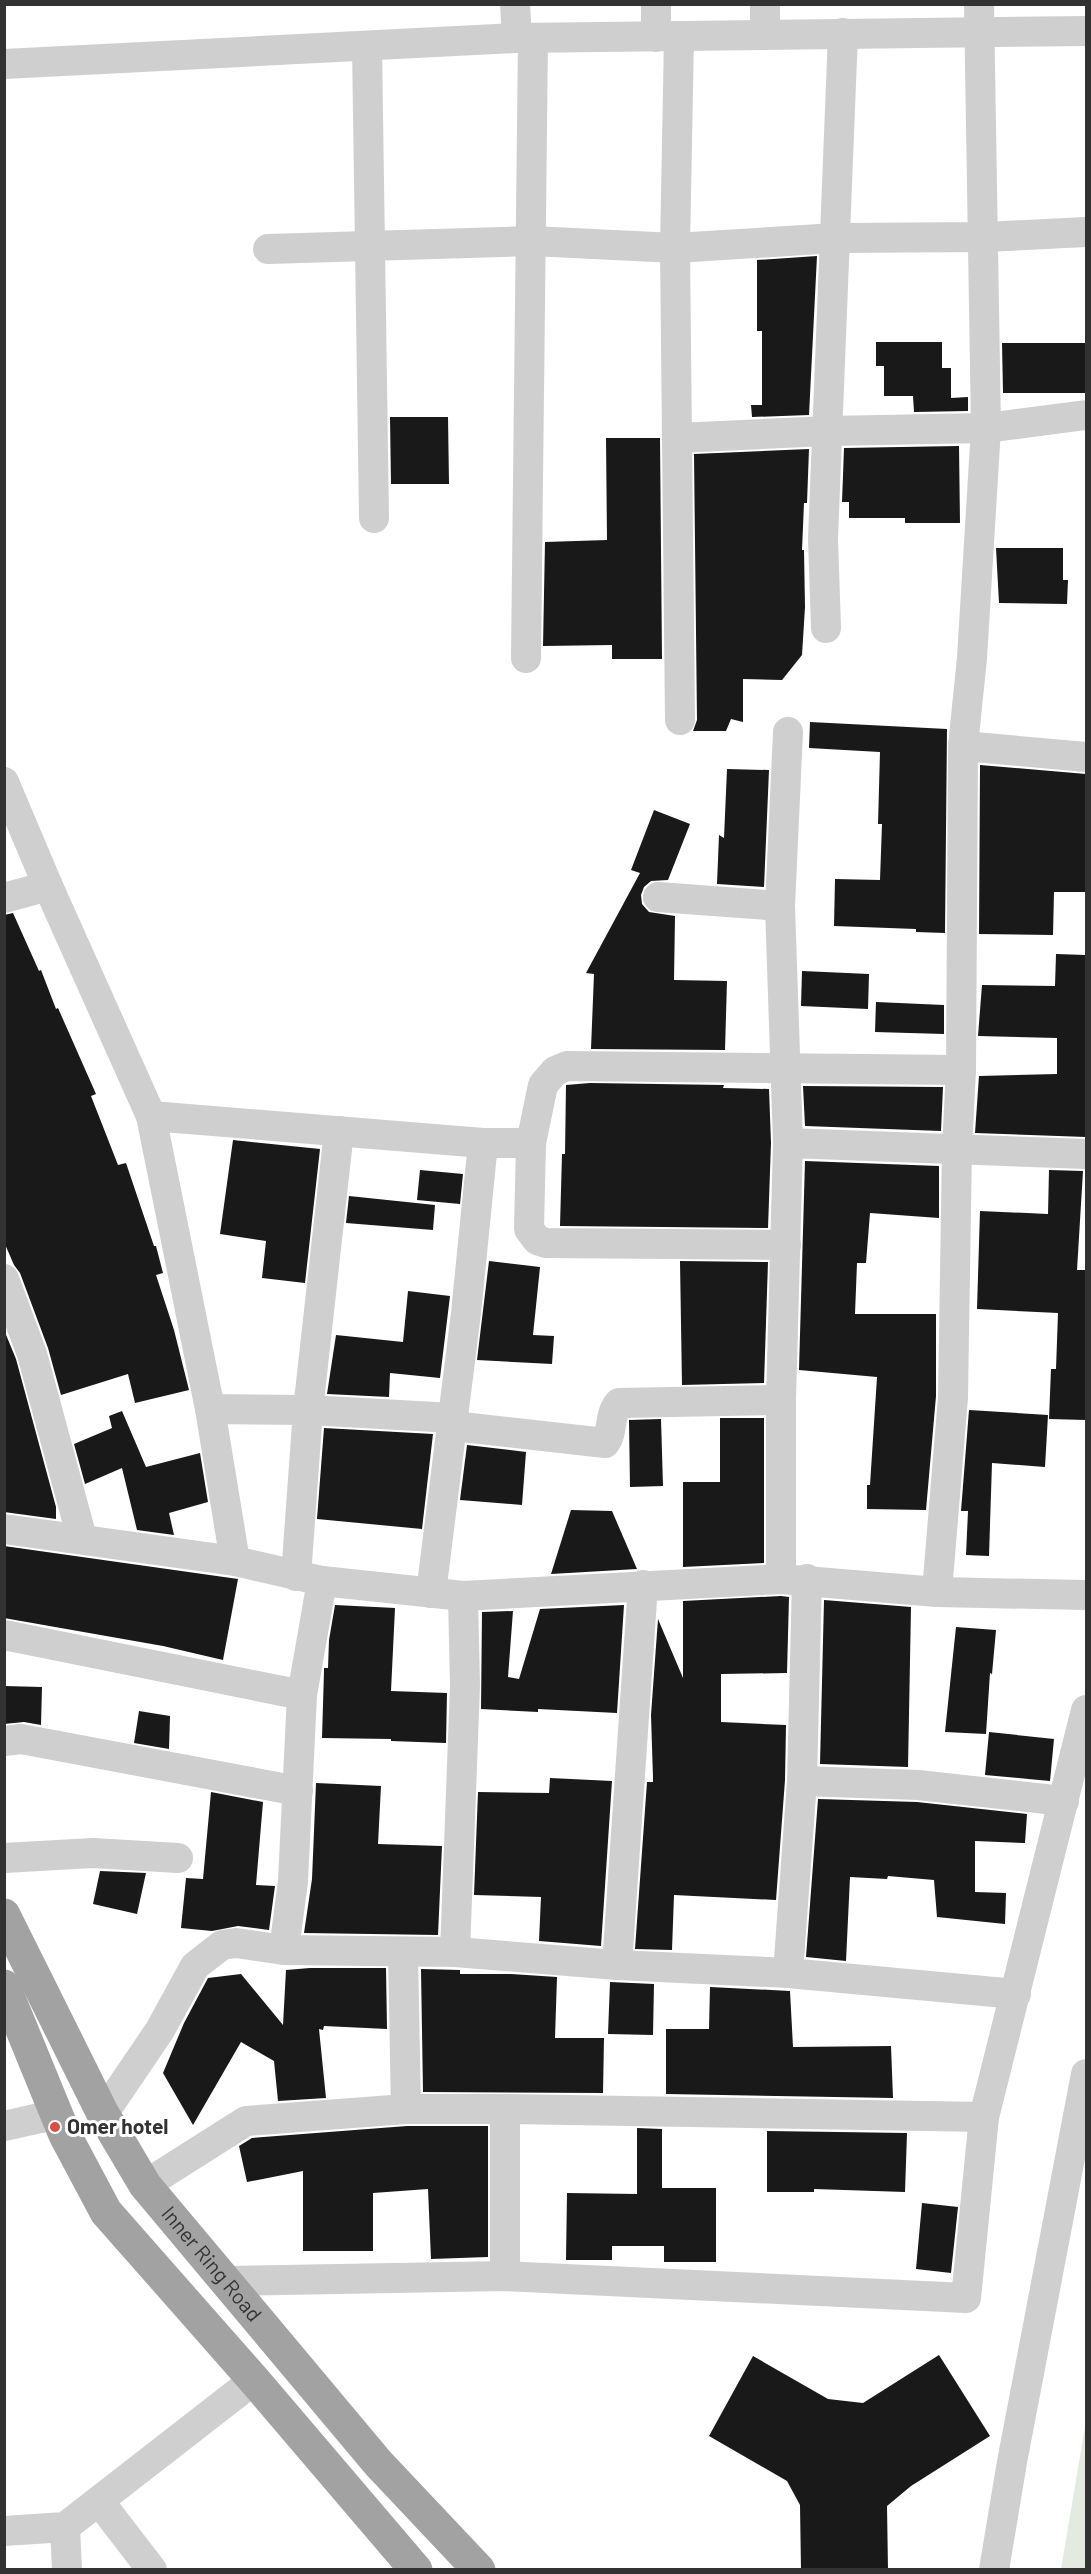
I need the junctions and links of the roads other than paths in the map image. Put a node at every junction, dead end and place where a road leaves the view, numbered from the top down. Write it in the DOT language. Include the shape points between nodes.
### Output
graph roads {
  1 [pos="515,4"];
  2 [pos="657,4"];
  3 [pos="765,4"];
  4 [pos="980,4"];
  5 [pos="1086,31"];
  6 [pos="843,33"];
  7 [pos="979,34"];
  8 [pos="765,35"];
  9 [pos="667,37"];
  10 [pos="525,39"];
  11 [pos="367,46"];
  12 [pos="4,64"];
  13 [pos="1086,232"];
  14 [pos="985,237"];
  15 [pos="836,238"];
  16 [pos="532,241"];
  17 [pos="371,246"];
  18 [pos="675,248"];
  19 [pos="268,249"];
  20 [pos="1086,415"];
  21 [pos="986,428"];
  22 [pos="827,431"];
  23 [pos="677,438"];
  24 [pos="374,518"];
  25 [pos="826,628"];
  26 [pos="526,658"];
  27 [pos="680,720"];
  28 [pos="788,732"];
  29 [pos="963,746"];
  30 [pos="1086,757"];
  31 [pos="4,782"];
  32 [pos="48,886"];
  33 [pos="658,897"];
  34 [pos="4,898"];
  35 [pos="780,906"];
  36 [pos="785,1068"];
  37 [pos="961,1070"];
  38 [pos="151,1116"];
  39 [pos="339,1131"];
  40 [pos="483,1143"];
  41 [pos="531,1143"];
  42 [pos="788,1143"];
  43 [pos="957,1148"];
  44 [pos="1086,1154"];
  45 [pos="786,1245"];
  46 [pos="4,1279"];
  47 [pos="781,1400"];
  48 [pos="210,1409"];
  49 [pos="308,1410"];
  50 [pos="453,1422"];
  51 [pos="4,1529"];
  52 [pos="82,1538"];
  53 [pos="235,1561"];
  54 [pos="309,1578"];
  55 [pos="794,1579"];
  56 [pos="643,1585"];
  57 [pos="937,1592"];
  58 [pos="431,1593"];
  59 [pos="463,1596"];
  60 [pos="1086,1596"];
  61 [pos="4,1635"];
  62 [pos="302,1695"];
  63 [pos="1086,1710"];
  64 [pos="4,1741"];
  65 [pos="802,1781"];
  66 [pos="298,1791"];
  67 [pos="1064,1801"];
  68 [pos="4,1858"];
  69 [pos="178,1858"];
  70 [pos="4,1915"];
  71 [pos="284,1950"];
  72 [pos="403,1952"];
  73 [pos="455,1953"];
  74 [pos="617,1965"];
  75 [pos="788,1973"];
  76 [pos="4,1986"];
  77 [pos="1016,1994"];
  78 [pos="1086,2074"];
  79 [pos="406,2109"];
  80 [pos="505,2109"];
  81 [pos="58,2114"];
  82 [pos="103,2114"];
  83 [pos="984,2117"];
  84 [pos="4,2126"];
  85 [pos="145,2185"];
  86 [pos="505,2276"];
  87 [pos="226,2281"];
  88 [pos="254,2380"];
  89 [pos="99,2501"];
  90 [pos="65,2527"];
  91 [pos="4,2531"];
  92 [pos="67,2570"];
  93 [pos="152,2570"];
  94 [pos="416,2570"];
  95 [pos="479,2570"];
  96 [pos="994,2570"];
  1 -- 10 [label="street"];
  2 -- 9 [label="street"];
  3 -- 8 [label="street"];
  4 -- 7 [label="street"];
  5 -- 7 [label="street"];
  6 -- 7 [label="street"];
  6 -- 8 [label="street"];
  6 -- 15 [label="street"];
  7 -- 14 [label="street"];
  8 -- 9 [label="street"];
  9 -- 10 [label="street"];
  9 -- 18 [label="street"];
  10 -- 11 [label="street"];
  10 -- 16 [label="street"];
  11 -- 12 [label="street"];
  11 -- 17 [label="street"];
  13 -- 14 [label="street"];
  14 -- 15 [label="street"];
  14 -- 21 [label="street"];
  15 -- 18 [label="street"];
  15 -- 22 [label="street"];
  16 -- 17 [label="street"];
  16 -- 18 [label="street"];
  16 -- 26 [label="street"];
  17 -- 19 [label="street"];
  17 -- 24 [label="street"];
  18 -- 23 [label="street"];
  20 -- 21 [label="street"];
  21 -- 22 [label="street"];
  21 -- 29 [label="street"];
  22 -- 23 [label="street"];
  22 -- 25 [label="street" via="823,539"];
  23 -- 27 [label="street"];
  28 -- 35 [label="street"];
  29 -- 30 [label="street"];
  29 -- 37 [label="street"];
  31 -- 32 [label="street"];
  32 -- 34 [label="street"];
  32 -- 38 [label="street"];
  33 -- 35 [label="street"];
  35 -- 36 [label="street"];
  36 -- 37 [label="street"];
  36 -- 41 [label="street" via="567,1066 555,1071 543,1085"];
  36 -- 42 [label="street"];
  37 -- 43 [label="street"];
  38 -- 39 [label="street"];
  38 -- 48 [label="street"];
  39 -- 40 [label="street"];
  39 -- 49 [label="street"];
  40 -- 41 [label="street"];
  40 -- 50 [label="street"];
  41 -- 45 [label="street" via="529,1229 537,1240"];
  42 -- 43 [label="street"];
  42 -- 45 [label="street"];
  43 -- 44 [label="street"];
  43 -- 57 [label="street" via="953,1397"];
  45 -- 47 [label="street"];
  46 -- 52 [label="street" via="33,1354"];
  47 -- 50 [label="street" via="619,1403 612,1411 609,1437 604,1443"];
  47 -- 55 [label="street"];
  48 -- 49 [label="street"];
  48 -- 53 [label="street"];
  49 -- 50 [label="street"];
  49 -- 54 [label="street"];
  50 -- 58 [label="street"];
  51 -- 52 [label="street"];
  52 -- 53 [label="street"];
  53 -- 54 [label="street"];
  54 -- 58 [label="street"];
  54 -- 62 [label="street"];
  55 -- 56 [label="street"];
  55 -- 57 [label="street"];
  55 -- 65 [label="street"];
  56 -- 59 [label="street"];
  56 -- 74 [label="street"];
  57 -- 60 [label="street"];
  58 -- 59 [label="street"];
  59 -- 73 [label="street" via="465,1685"];
  61 -- 62 [label="street"];
  62 -- 66 [label="street"];
  63 -- 67 [label="street"];
  64 -- 66 [label="street" via="21,1739"];
  65 -- 67 [label="street" via="918,1785"];
  65 -- 75 [label="street"];
  66 -- 71 [label="street"];
  67 -- 77 [label="street"];
  68 -- 69 [label="street" via="93,1853"];
  70 -- 82 [label="highway, Inner Ring Road"];
  71 -- 72 [label="street"];
  71 -- 82 [label="street" via="237,1943 222,1945 195,1966 160,2030"];
  72 -- 73 [label="street"];
  72 -- 79 [label="street"];
  73 -- 74 [label="street"];
  74 -- 75 [label="street"];
  75 -- 77 [label="street"];
  76 -- 81 [label="highway"];
  77 -- 83 [label="street"];
  78 -- 96 [label="street"];
  79 -- 80 [label="street"];
  79 -- 85 [label="street" via="246,2121"];
  80 -- 83 [label="street"];
  80 -- 86 [label="street"];
  81 -- 84 [label="street"];
  81 -- 88 [label="highway" via="106,2212"];
  82 -- 85 [label="highway, Inner Ring Road"];
  83 -- 86 [label="street" via="966,2298"];
  85 -- 87 [label="highway, Inner Ring Road"];
  86 -- 87 [label="street"];
  87 -- 95 [label="highway, Inner Ring Road" via="378,2463"];
  88 -- 89 [label="street"];
  88 -- 94 [label="highway"];
  89 -- 90 [label="street"];
  89 -- 93 [label="street"];
  90 -- 91 [label="street"];
  90 -- 92 [label="street"];
}
